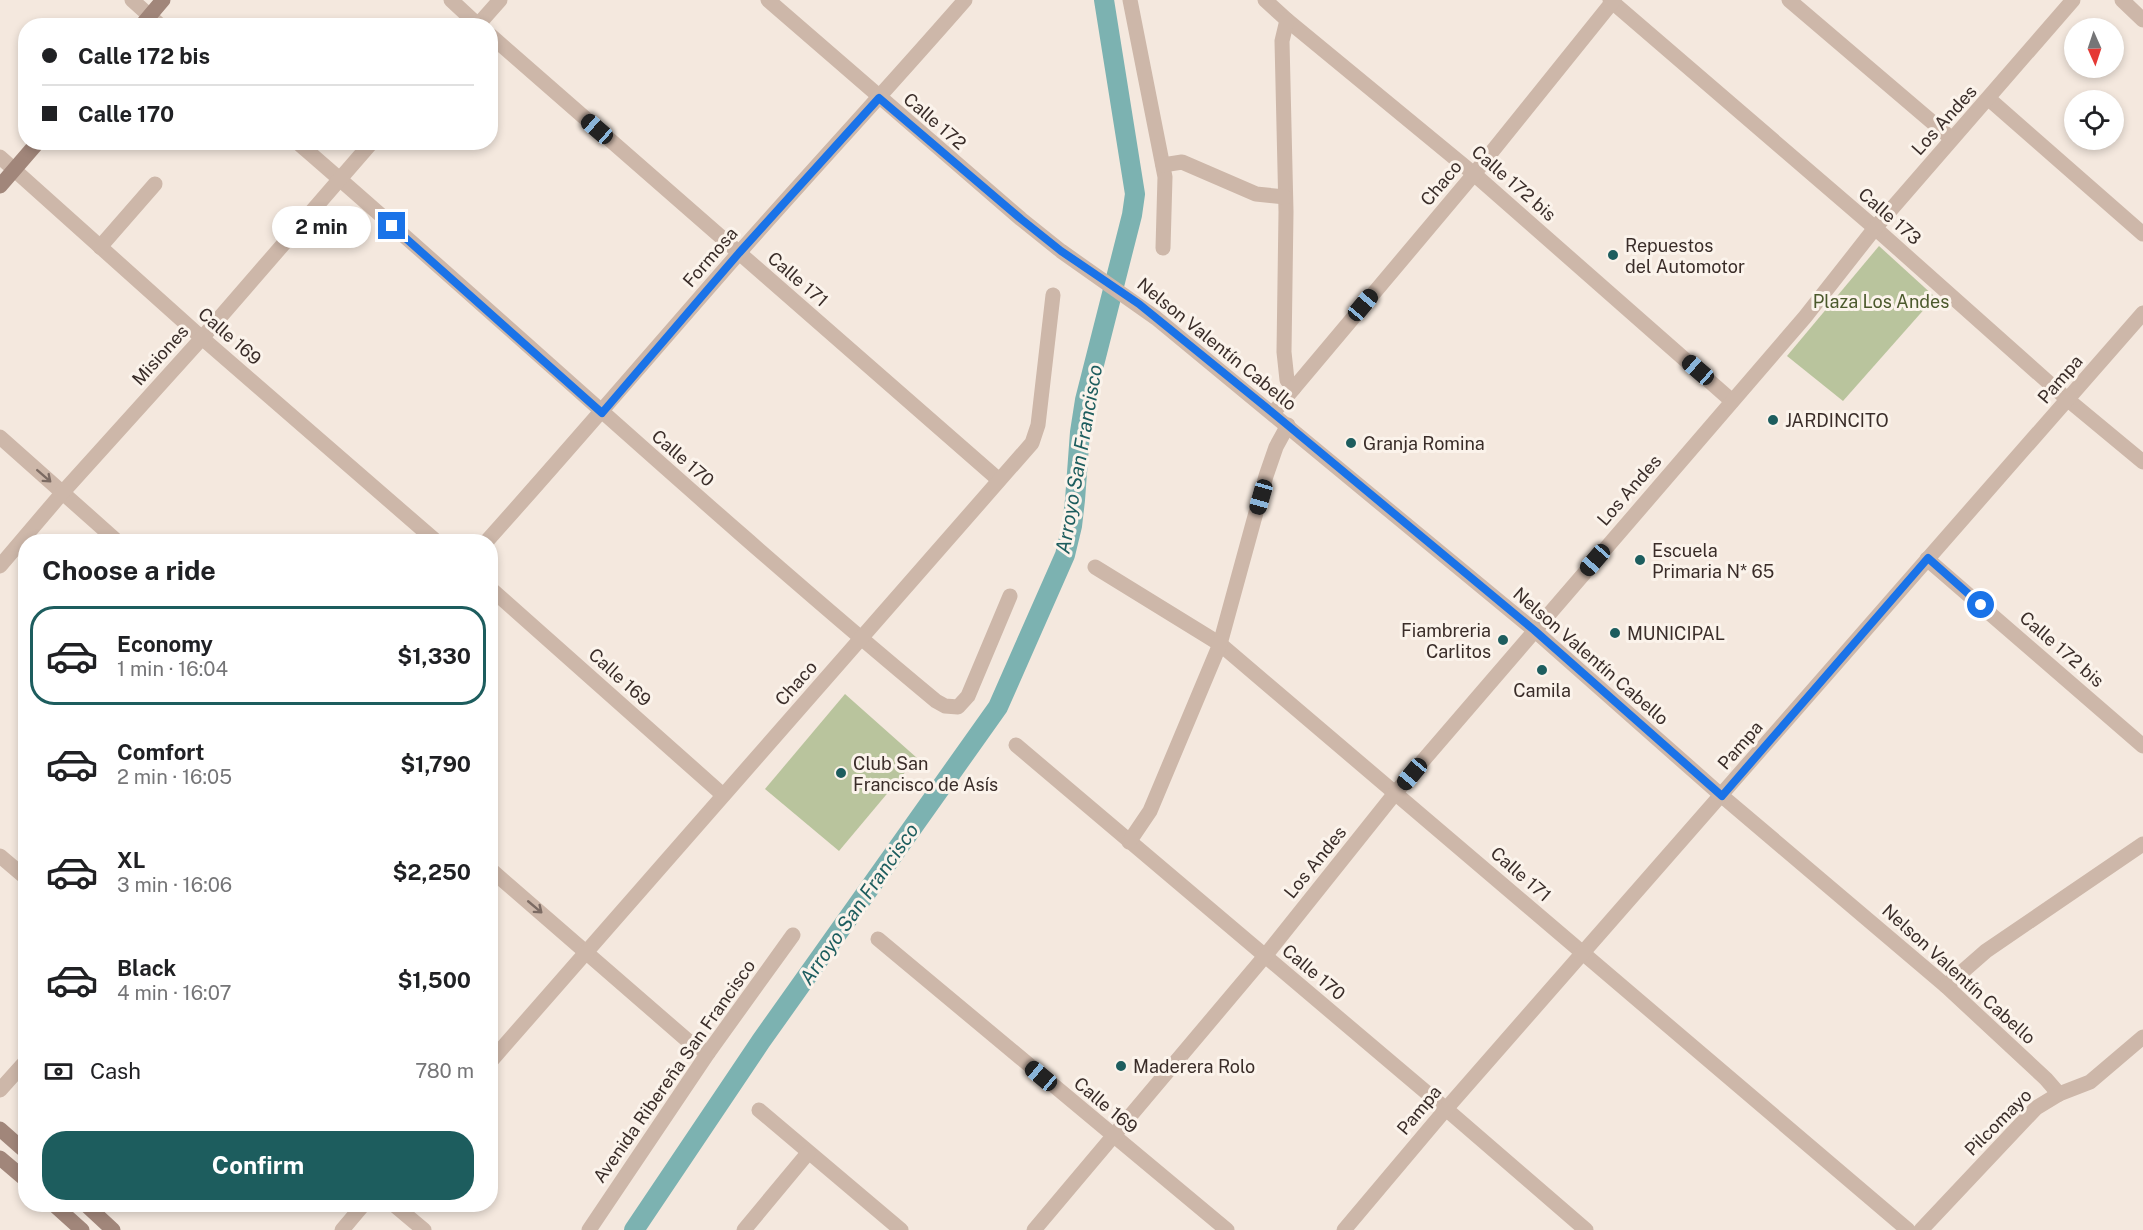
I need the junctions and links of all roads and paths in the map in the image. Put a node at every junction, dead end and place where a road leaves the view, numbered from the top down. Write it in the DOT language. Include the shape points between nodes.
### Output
graph roads {
  1 [pos="132,0"];
  2 [pos="163,0"];
  3 [pos="451,0"];
  4 [pos="500,0"];
  5 [pos="768,0"];
  6 [pos="965,0"];
  7 [pos="1130,0"];
  8 [pos="1265,0"];
  9 [pos="1789,0"];
  10 [pos="2073,0"];
  11 [pos="2122,0"];
  12 [pos="1613,1"];
  13 [pos="147,18"];
  14 [pos="152,18"];
  15 [pos="470,18"];
  16 [pos="484,18"];
  17 [pos="1287,20"];
  18 [pos="2143,20"];
  19 [pos="498,42"];
  20 [pos="879,98"];
  21 [pos="1989,99"];
  22 [pos="1952,139"];
  23 [pos="31,150"];
  24 [pos="306,150"];
  25 [pos="365,150"];
  26 [pos="0,157"];
  27 [pos="1163,165"];
  28 [pos="15,170"];
  29 [pos="1474,174"];
  30 [pos="339,179"];
  31 [pos="155,183"];
  32 [pos="0,186"];
  33 [pos="1285,197"];
  34 [pos="1875,228"];
  35 [pos="2143,234"];
  36 [pos="100,247"];
  37 [pos="1163,248"];
  38 [pos="739,253"];
  39 [pos="1082,265"];
  40 [pos="1053,295"];
  41 [pos="2143,314"];
  42 [pos="202,338"];
  43 [pos="1294,388"];
  44 [pos="2067,399"];
  45 [pos="1732,401"];
  46 [pos="602,413"];
  47 [pos="1273,413"];
  48 [pos="1288,425"];
  49 [pos="0,437"];
  50 [pos="2143,462"];
  51 [pos="999,480"];
  52 [pos="63,492"];
  53 [pos="27,534"];
  54 [pos="109,534"];
  55 [pos="428,534"];
  56 [pos="493,534"];
  57 [pos="18,545"];
  58 [pos="1928,558"];
  59 [pos="0,566"];
  60 [pos="1095,567"];
  61 [pos="498,595"];
  62 [pos="1010,596"];
  63 [pos="1534,630"];
  64 [pos="862,639"];
  65 [pos="1220,644"];
  66 [pos="1016,746"];
  67 [pos="2143,746"];
  68 [pos="1396,792"];
  69 [pos="723,795"];
  70 [pos="1722,796"];
  71 [pos="1129,842"];
  72 [pos="2143,844"];
  73 [pos="0,856"];
  74 [pos="18,871"];
  75 [pos="498,877"];
  76 [pos="793,935"];
  77 [pos="878,939"];
  78 [pos="588,952"];
  79 [pos="1584,953"];
  80 [pos="1265,956"];
  81 [pos="1946,987"];
  82 [pos="2143,1037"];
  83 [pos="498,1053"];
  84 [pos="708,1053"];
  85 [pos="18,1069"];
  86 [pos="0,1090"];
  87 [pos="2059,1094"];
  88 [pos="1446,1108"];
  89 [pos="759,1110"];
  90 [pos="0,1129"];
  91 [pos="1113,1137"];
  92 [pos="18,1145"];
  93 [pos="808,1153"];
  94 [pos="0,1158"];
  95 [pos="18,1173"];
  96 [pos="62,1212"];
  97 [pos="94,1212"];
  98 [pos="357,1212"];
  99 [pos="403,1212"];
  100 [pos="82,1230"];
  101 [pos="113,1230"];
  102 [pos="342,1230"];
  103 [pos="424,1230"];
  104 [pos="589,1230"];
  105 [pos="744,1230"];
  106 [pos="901,1230"];
  107 [pos="1034,1230"];
  108 [pos="1227,1230"];
  109 [pos="1344,1230"];
  110 [pos="1586,1230"];
  111 [pos="1908,1230"];
  112 [pos="1922,1230"];
  1 -- 13 [label="street"];
  2 -- 14 [label="main road"];
  3 -- 15 [label="street"];
  4 -- 16 [label="street"];
  5 -- 20 [label="street, Calle 172"];
  6 -- 20 [label="street, Formosa"];
  7 -- 27 [label="street"];
  8 -- 17 [label="street, Calle 172 bis"];
  9 -- 22 [label="street"];
  10 -- 21 [label="street, Los Andes"];
  11 -- 18 [label="street"];
  12 -- 29 [label="street, Chaco"];
  12 -- 34 [label="street, Calle 173"];
  17 -- 29 [label="street, Calle 172 bis"];
  17 -- 33 [label="street" via="1282,41"];
  19 -- 38 [label="street, Calle 171"];
  20 -- 38 [label="street, Formosa"];
  20 -- 39 [label="street, Calle 172" via="1021,219"];
  21 -- 22 [label="street, Los Andes"];
  21 -- 35 [label="street"];
  22 -- 34 [label="street, Los Andes"];
  23 -- 28 [label="main road"];
  24 -- 30 [label="street, Calle 170"];
  25 -- 30 [label="street, Misiones"];
  26 -- 28 [label="street, Calle 169"];
  27 -- 33 [label="street" via="1182,162 1256,194"];
  27 -- 37 [label="street"];
  28 -- 32 [label="main road"];
  28 -- 36 [label="street, Calle 169"];
  29 -- 43 [label="street, Chaco"];
  29 -- 45 [label="street, Calle 172 bis"];
  30 -- 42 [label="street, Misiones"];
  30 -- 46 [label="street, Calle 170"];
  31 -- 36 [label="street"];
  33 -- 43 [label="street" via="1284,352 1287,380"];
  34 -- 44 [label="street, Calle 173"];
  34 -- 45 [label="street, Los Andes"];
  36 -- 42 [label="street, Calle 169"];
  38 -- 46 [label="street, Formosa"];
  38 -- 51 [label="street, Calle 171"];
  39 -- 47 [label="street, Nelson Valentín Cabello" via="1139,304"];
  40 -- 51 [label="street, Chaco" via="1036,434 1025,453"];
  41 -- 44 [label="street, Pampa"];
  42 -- 52 [label="street, Misiones"];
  42 -- 55 [label="street, Calle 169"];
  43 -- 47 [label="street, Chaco"];
  44 -- 50 [label="street, Calle 173"];
  44 -- 58 [label="street, Pampa"];
  45 -- 63 [label="street, Los Andes"];
  46 -- 56 [label="street, Formosa"];
  46 -- 64 [label="street, Calle 170"];
  47 -- 48 [label="street, Nelson Valentín Cabello"];
  48 -- 63 [label="street, Nelson Valentín Cabello"];
  48 -- 65 [label="street" via="1266,476"];
  49 -- 52 [label="street, one-way"];
  51 -- 64 [label="street, Chaco"];
  52 -- 53 [label="street, Misiones"];
  52 -- 54 [label="street"];
  57 -- 59 [label="street, Misiones"];
  58 -- 67 [label="street, Calle 172 bis"];
  58 -- 70 [label="street, Pampa"];
  60 -- 65 [label="street, Calle 171"];
  61 -- 69 [label="street, Calle 169"];
  62 -- 64 [label="street, Calle 170" via="968,696 958,707 936,701"];
  63 -- 68 [label="street, Los Andes"];
  63 -- 70 [label="street, Nelson Valentín Cabello"];
  64 -- 69 [label="street, Chaco"];
  65 -- 68 [label="street, Calle 171"];
  65 -- 71 [label="street" via="1150,811"];
  66 -- 71 [label="street, Calle 170"];
  68 -- 79 [label="street, Calle 171"];
  68 -- 80 [label="street, Los Andes"];
  69 -- 78 [label="street, Chaco"];
  70 -- 79 [label="street, Pampa"];
  70 -- 81 [label="street, Nelson Valentín Cabello"];
  71 -- 80 [label="street, Calle 170"];
  72 -- 81 [label="street" via="1986,951"];
  73 -- 74 [label="street"];
  75 -- 78 [label="street, one-way"];
  76 -- 84 [label="street, Avenida Ribereña San Francisco"];
  77 -- 91 [label="street, Calle 169"];
  78 -- 83 [label="street, Chaco"];
  78 -- 84 [label="street" via="687,1040"];
  79 -- 88 [label="street, Pampa"];
  79 -- 111 [label="street, Calle 171"];
  80 -- 88 [label="street, Calle 170"];
  80 -- 91 [label="street, Los Andes"];
  81 -- 87 [label="street, Nelson Valentín Cabello"];
  82 -- 87 [label="street, Pilcomayo" via="2090,1082"];
  84 -- 104 [label="street, Avenida Ribereña San Francisco"];
  85 -- 86 [label="street"];
  87 -- 112 [label="street, Pilcomayo" via="2036,1108"];
  88 -- 109 [label="street, Pampa"];
  88 -- 110 [label="street, Calle 170"];
  89 -- 93 [label="street"];
  90 -- 92 [label="main road"];
  91 -- 107 [label="street, Los Andes"];
  91 -- 108 [label="street, Calle 169"];
  93 -- 105 [label="street"];
  93 -- 106 [label="street"];
  94 -- 95 [label="main road"];
  96 -- 100 [label="main road"];
  97 -- 101 [label="main road"];
  98 -- 102 [label="street"];
  99 -- 103 [label="street"];
}
